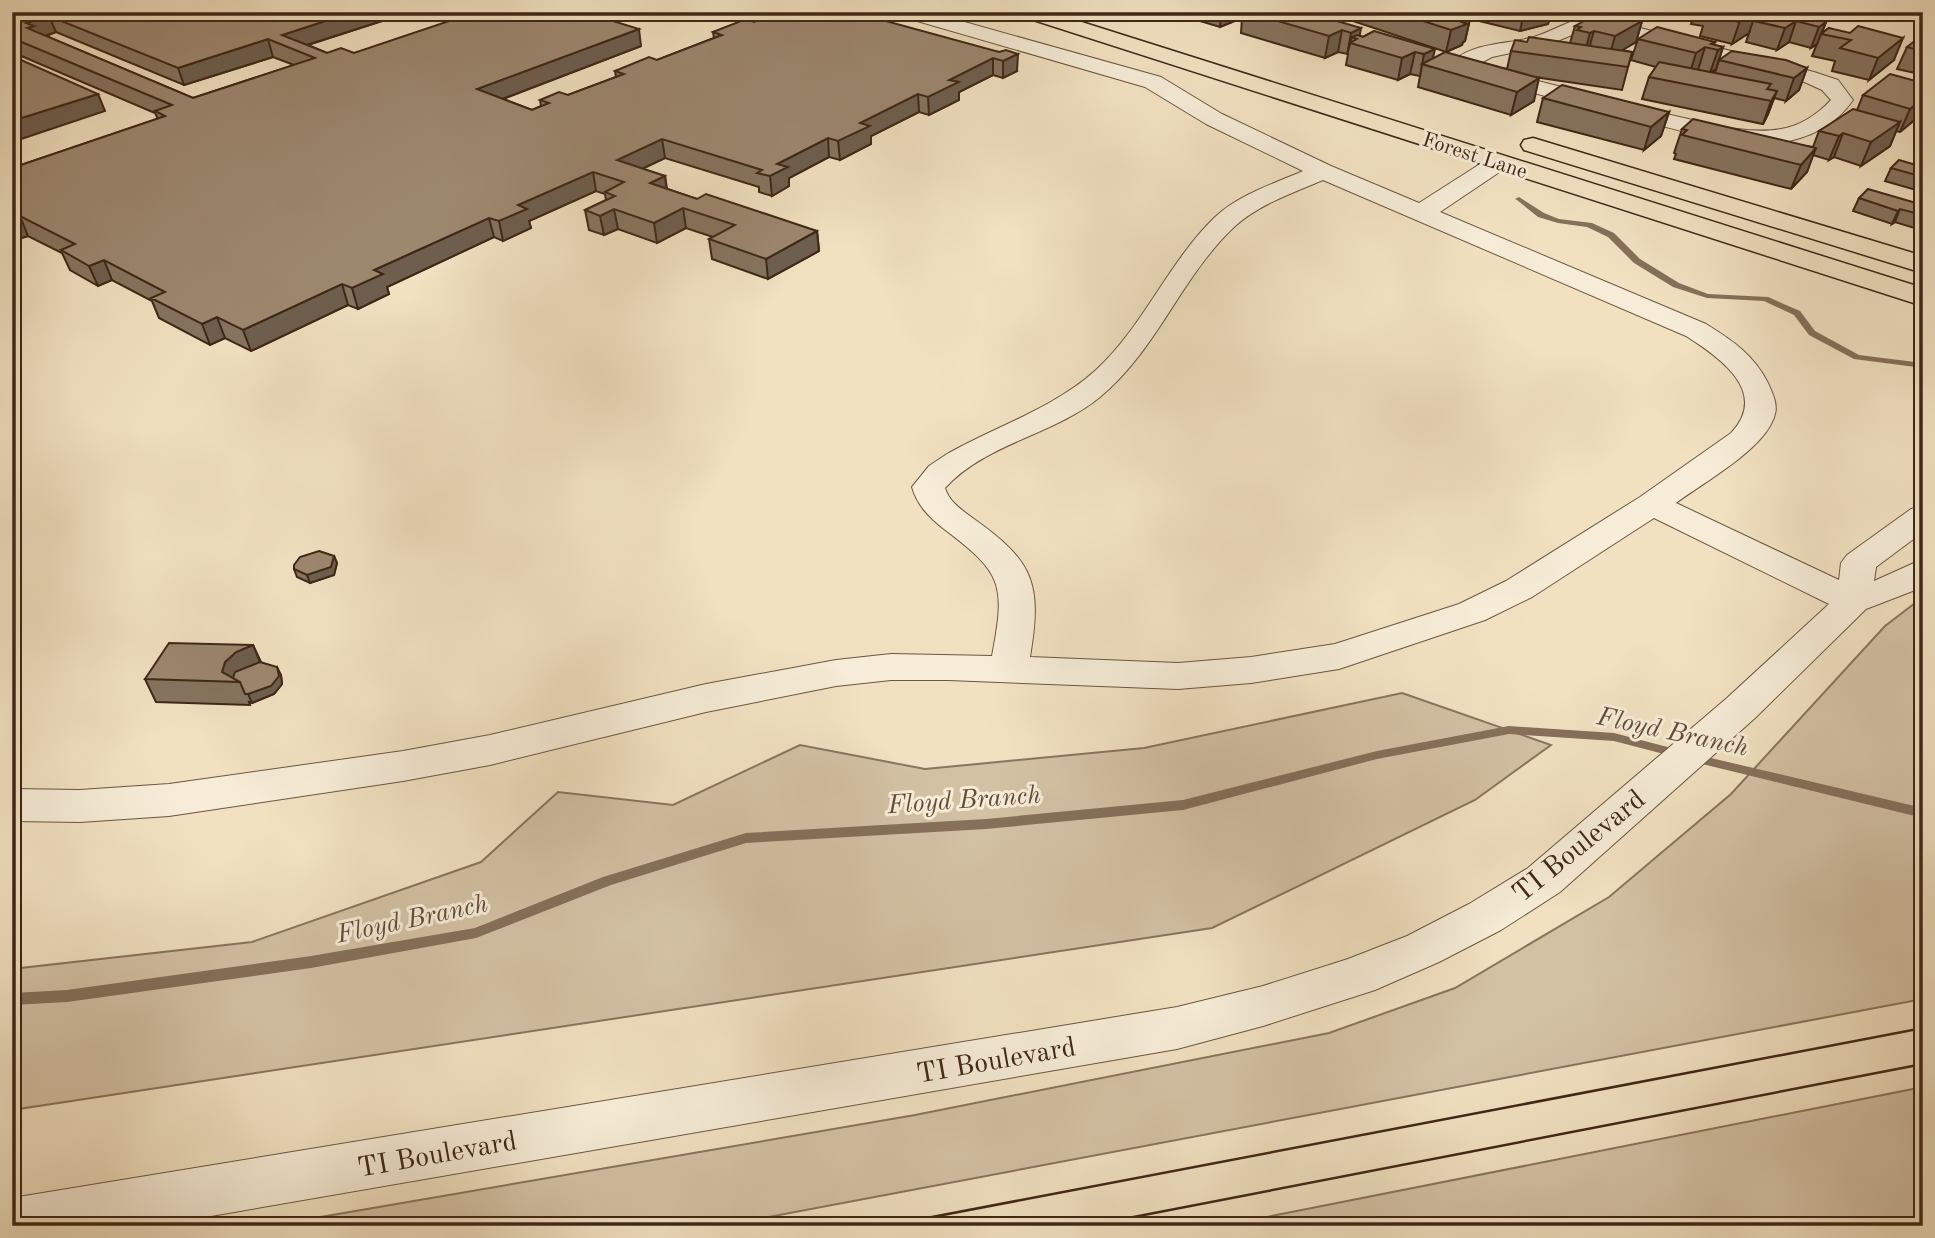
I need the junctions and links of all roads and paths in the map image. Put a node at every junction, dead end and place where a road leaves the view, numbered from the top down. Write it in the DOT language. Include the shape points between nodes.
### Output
graph roads {
  1 [pos="907,12"];
  2 [pos="1028,12"];
  3 [pos="1553,12"];
  4 [pos="1590,21"];
  5 [pos="1435,62"];
  6 [pos="1457,68"];
  7 [pos="1499,162"];
  8 [pos="1323,172"];
  9 [pos="1421,214"];
  10 [pos="1923,265"];
  11 [pos="1923,297"];
  12 [pos="1652,504"];
  13 [pos="1923,516"];
  14 [pos="1923,570"];
  15 [pos="1853,601"];
  16 [pos="1009,669"];
  17 [pos="12,806"];
  18 [pos="12,1224"];
  1 -- 8 [label="street" via="1153,82 1214,119"];
  2 -- 7 [label="main road, Forest Lane"];
  3 -- 4 [label="street"];
  4 -- 6 [label="street" via="1533,43 1494,49"];
  4 -- 6 [label="street" via="1807,76 1829,85 1842,100 1835,111 1801,131 1777,136 1733,135"];
  5 -- 6 [label="street"];
  7 -- 9 [label="street"];
  7 -- 10 [label="main road, Forest Lane" via="1524,142"];
  7 -- 11 [label="main road, Forest Lane"];
  8 -- 9 [label="street"];
  8 -- 16 [label="street" via="1256,201 1224,224 1127,352 1089,391 1051,416 946,467 929,487 938,508 987,542 1011,571 1018,611"];
  9 -- 12 [label="street" via="1696,330 1727,350 1747,371 1760,402 1755,426 1732,448"];
  12 -- 15 [label="street"];
  12 -- 16 [label="street" via="1541,576 1484,606 1339,656 1178,676"];
  13 -- 15 [label="street" via="1859,563"];
  14 -- 15 [label="street, TI Boulevard" via="1908,581"];
  15 -- 18 [label="street, TI Boulevard" via="1741,708 1532,888 1485,918 1358,976 1177,1028"];
  16 -- 17 [label="street" via="901,667 836,673 403,766 169,800"];
}
